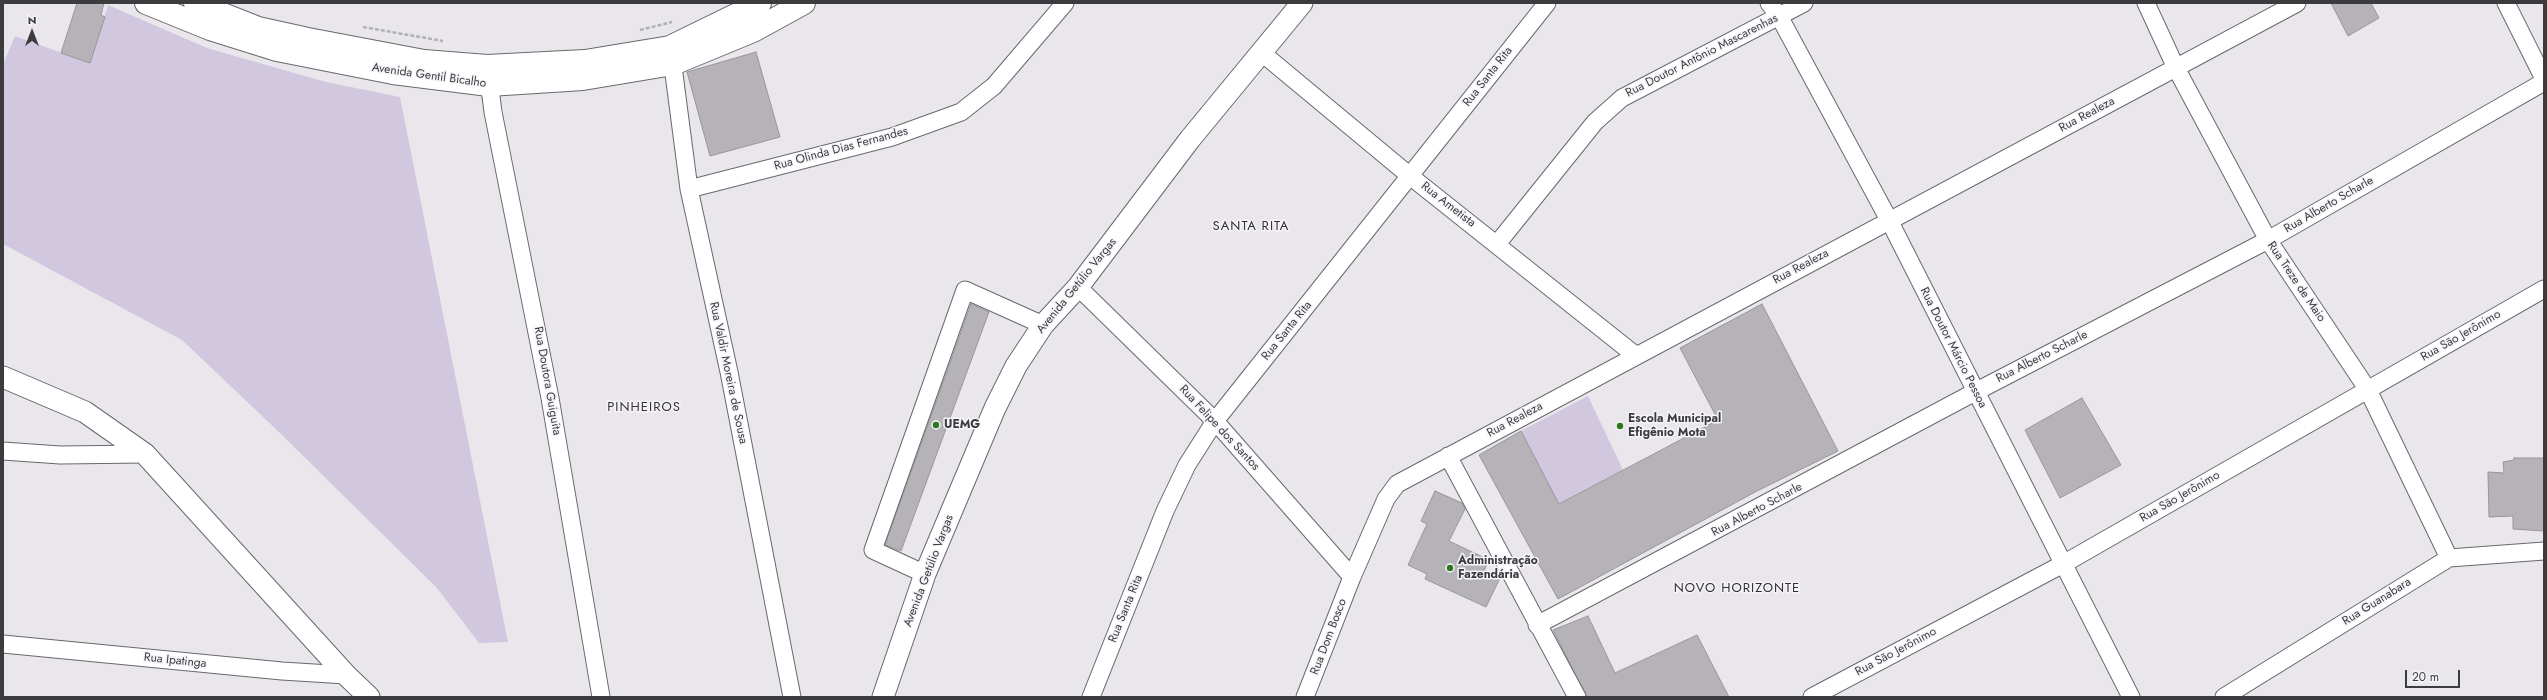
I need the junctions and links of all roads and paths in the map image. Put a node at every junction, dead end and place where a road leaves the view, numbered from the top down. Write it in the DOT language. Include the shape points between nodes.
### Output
graph roads {
  1 [pos="146,3"];
  2 [pos="195,3"];
  3 [pos="760,3"];
  4 [pos="804,3"];
  5 [pos="1065,3"];
  6 [pos="1302,3"];
  7 [pos="1547,3"];
  8 [pos="1804,3"];
  9 [pos="2146,3"];
  10 [pos="2297,3"];
  11 [pos="2506,3"];
  12 [pos="1774,10"];
  13 [pos="679,21"];
  14 [pos="356,26"];
  15 [pos="634,31"];
  16 [pos="448,42"];
  17 [pos="1262,53"];
  18 [pos="672,56"];
  19 [pos="2176,68"];
  20 [pos="488,76"];
  21 [pos="2544,79"];
  22 [pos="2544,82"];
  23 [pos="1410,176"];
  24 [pos="689,189"];
  25 [pos="1889,220"];
  26 [pos="2268,240"];
  27 [pos="1497,244"];
  28 [pos="1078,287"];
  29 [pos="2544,289"];
  30 [pos="1043,325"];
  31 [pos="1635,355"];
  32 [pos="3,377"];
  33 [pos="2368,390"];
  34 [pos="1975,392"];
  35 [pos="1215,421"];
  36 [pos="3,451"];
  37 [pos="145,454"];
  38 [pos="1448,456"];
  39 [pos="2544,551"];
  40 [pos="2448,558"];
  41 [pos="2065,563"];
  42 [pos="925,574"];
  43 [pos="1352,577"];
  44 [pos="1537,625"];
  45 [pos="3,644"];
  46 [pos="346,675"];
  47 [pos="369,697"];
  48 [pos="601,697"];
  49 [pos="792,697"];
  50 [pos="883,697"];
  51 [pos="1091,697"];
  52 [pos="1305,697"];
  53 [pos="1577,697"];
  54 [pos="1812,697"];
  55 [pos="2131,697"];
  56 [pos="2224,697"];
  1 -- 20 [label="main road, Avenida Gentil Bicalho" via="210,29 277,50 393,73"];
  2 -- 20 [label="main road, Avenida Gentil Bicalho" via="258,28"];
  3 -- 18 [label="main road, Avenida Gentil Bicalho"];
  4 -- 18 [label="main road, Avenida Gentil Bicalho" via="753,30"];
  5 -- 24 [label="street, Rua Olinda Dias Fernandes" via="994,86 961,112 892,138"];
  6 -- 17 [label="street, Avenida Getúlio Vargas"];
  7 -- 23 [label="street, Rua Santa Rita"];
  8 -- 12 [label="street, Rua Doutor Antônio Mascarenhas"];
  9 -- 19 [label="street, Rua Treze de Maio"];
  10 -- 19 [label="street, Rua Realeza"];
  11 -- 21 [label="street"];
  12 -- 25 [label="street, Rua Doutor Márcio Pessoa"];
  12 -- 27 [label="street, Rua Doutor Antônio Mascarenhas" via="1622,98 1595,122"];
  13 -- 15 [label="path"];
  14 -- 16 [label="path"];
  17 -- 23 [label="street, Rua Ametista"];
  17 -- 28 [label="street, Avenida Getúlio Vargas" via="1190,139"];
  18 -- 20 [label="main road, Avenida Gentil Bicalho" via="583,79"];
  18 -- 24 [label="street, Rua Valdir Moreira de Sousa"];
  19 -- 25 [label="street, Rua Realeza"];
  19 -- 26 [label="street, Rua Treze de Maio"];
  20 -- 48 [label="street, Rua Doutora Guiguita" via="550,398"];
  22 -- 26 [label="street, Rua Alberto Scharle"];
  23 -- 27 [label="street, Rua Ametista"];
  23 -- 35 [label="street, Rua Santa Rita"];
  24 -- 49 [label="street, Rua Valdir Moreira de Sousa" via="729,372"];
  25 -- 31 [label="street, Rua Realeza"];
  25 -- 34 [label="street, Rua Doutor Márcio Pessoa"];
  26 -- 33 [label="street, Rua Treze de Maio"];
  26 -- 34 [label="street, Rua Alberto Scharle"];
  27 -- 31 [label="street, Rua Ametista"];
  28 -- 30 [label="street, Avenida Getúlio Vargas"];
  28 -- 35 [label="street, Rua Felipe dos Santos"];
  29 -- 33 [label="street, Rua São Jerônimo"];
  30 -- 42 [label="street, Avenida Getúlio Vargas" via="1016,366 995,408"];
  30 -- 42 [label="street" via="965,290 873,550"];
  31 -- 38 [label="street, Rua Realeza"];
  32 -- 37 [label="street" via="85,412"];
  33 -- 40 [label="street, Rua Treze de Maio"];
  33 -- 41 [label="street, Rua São Jerônimo"];
  34 -- 41 [label="street, Rua Doutor Márcio Pessoa"];
  34 -- 44 [label="street, Rua Alberto Scharle"];
  35 -- 43 [label="street, Rua Felipe dos Santos"];
  35 -- 51 [label="street, Rua Santa Rita" via="1187,465 1165,511"];
  36 -- 37 [label="street" via="60,455"];
  37 -- 46 [label="street"];
  38 -- 43 [label="street, Rua Realeza" via="1397,484 1386,499"];
  38 -- 44 [label="street"];
  39 -- 40 [label="street, Rua Guanabara"];
  40 -- 56 [label="street, Rua Guanabara"];
  41 -- 54 [label="street, Rua São Jerônimo"];
  41 -- 55 [label="street, Rua Doutor Márcio Pessoa"];
  42 -- 50 [label="street, Avenida Getúlio Vargas"];
  43 -- 52 [label="street, Rua Dom Bosco"];
  44 -- 53 [label="street"];
  45 -- 46 [label="street, Rua Ipatinga"];
  46 -- 47 [label="street"];
}
